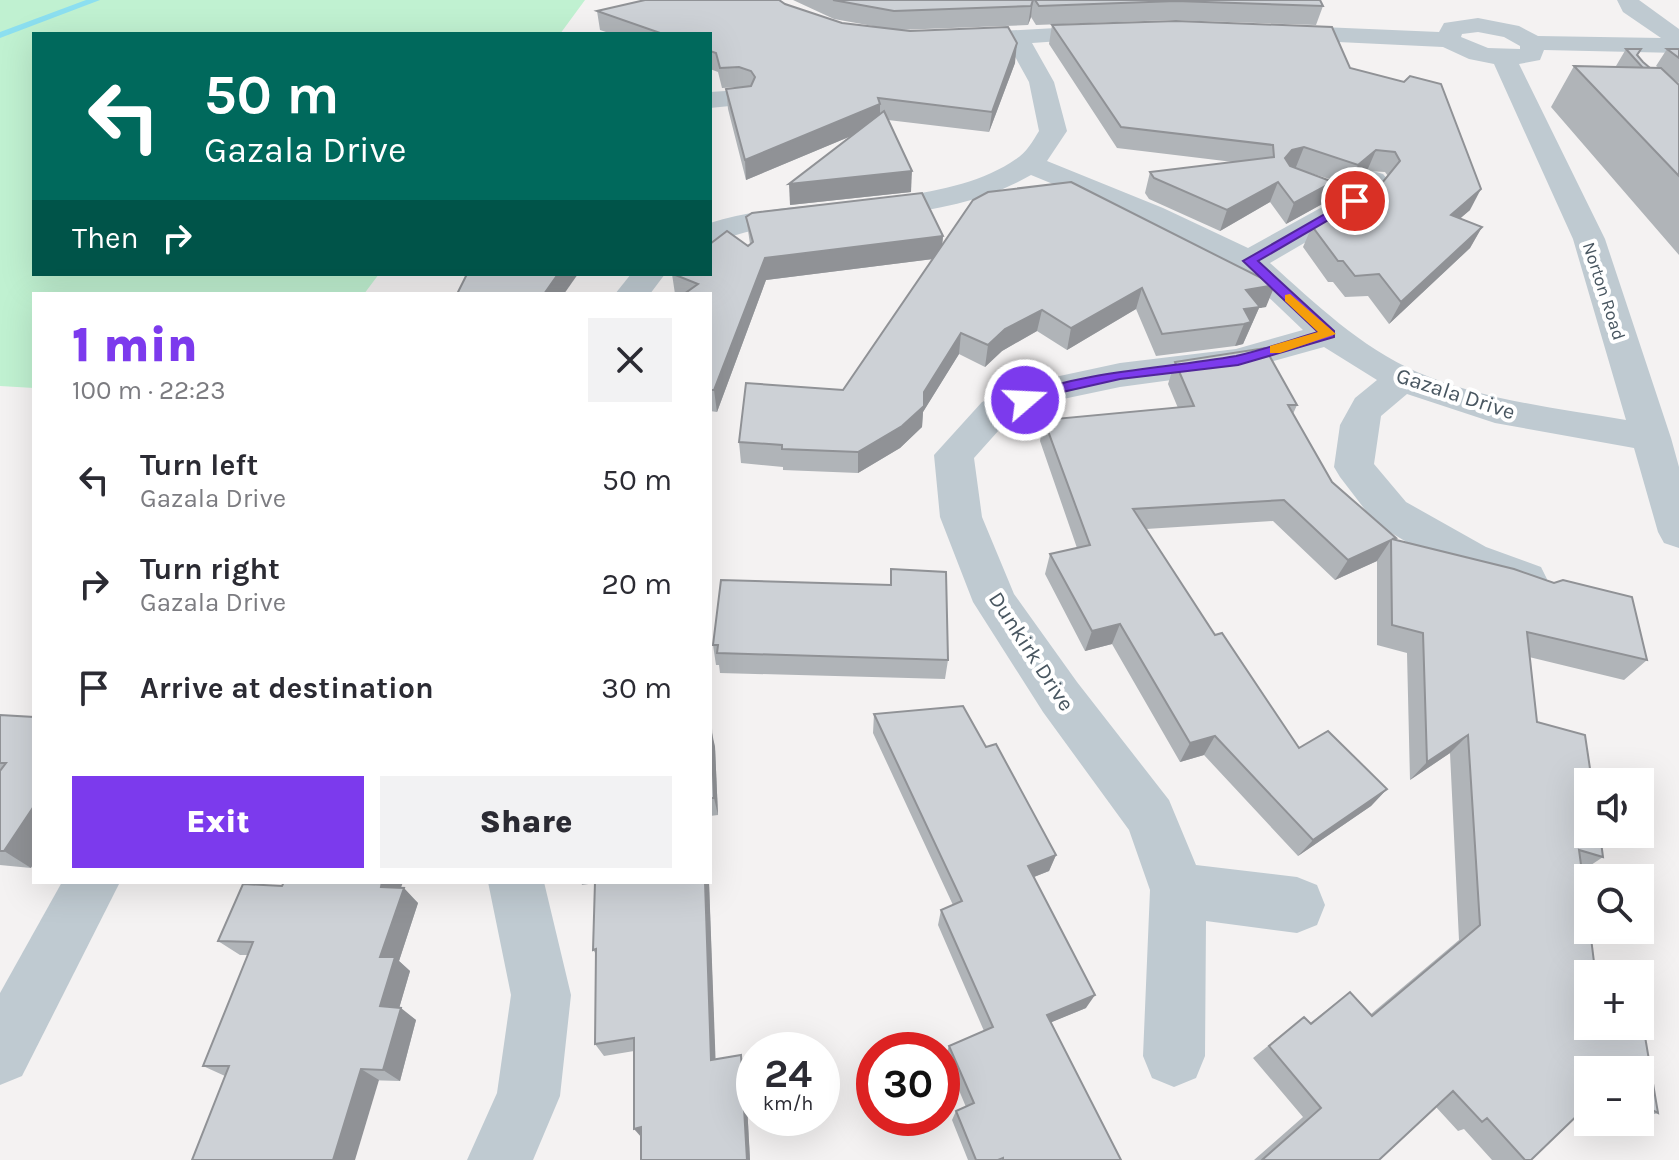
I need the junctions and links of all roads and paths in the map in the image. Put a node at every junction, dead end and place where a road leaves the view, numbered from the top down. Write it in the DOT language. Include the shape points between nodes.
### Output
graph roads {
  1 [pos="1628,0"];
  2 [pos="1140,31"];
  3 [pos="1258,32"];
  4 [pos="1016,38"];
  5 [pos="939,39"];
  6 [pos="1448,40"];
  7 [pos="1679,40"];
  8 [pos="1533,43"];
  9 [pos="1679,46"];
  10 [pos="1504,59"];
  11 [pos="741,98"];
  12 [pos="712,100"];
  13 [pos="1029,164"];
  14 [pos="1325,190"];
  15 [pos="714,227"];
  16 [pos="1249,261"];
  17 [pos="647,276"];
  18 [pos="634,292"];
  19 [pos="1328,334"];
  20 [pos="1403,380"];
  21 [pos="1652,438"];
  22 [pos="1679,532"];
  23 [pos="1536,583"];
  24 [pos="91,884"];
  25 [pos="516,884"];
  26 [pos="1178,890"];
  27 [pos="1297,905"];
  28 [pos="0,1054"];
  29 [pos="1174,1056"];
  30 [pos="500,1160"];
  1 -- 7 [label="street"];
  2 -- 4 [label="street"];
  3 -- 6 [label="street"];
  4 -- 5 [label="street"];
  4 -- 13 [label="street" via="1039,68 1053,131"];
  6 -- 8 [label="street" via="1452,28 1471,16"];
  6 -- 10 [label="street" via="1469,53"];
  8 -- 9 [label="street"];
  8 -- 10 [label="street" via="1531,55"];
  10 -- 21 [label="street, Norton Road" via="1589,239"];
  11 -- 12 [label="street"];
  13 -- 15 [label="street" via="989,186"];
  13 -- 16 [label="street, Gazala Drive"];
  14 -- 16 [label="street" via="1364,190"];
  16 -- 19 [label="street, Gazala Drive"];
  17 -- 18 [label="street"];
  19 -- 20 [label="street, Gazala Drive"];
  19 -- 26 [label="street, Dunkirk Drive" via="1238,360 1054,389 995,411 954,455 961,517 995,602 1150,817"];
  20 -- 21 [label="street, Gazala Drive" via="1495,410"];
  20 -- 23 [label="street" via="1358,418 1354,467 1391,513 1471,559"];
  21 -- 22 [label="street, Norton Road"];
  24 -- 28 [label="street"];
  25 -- 30 [label="street" via="541,995 528,1096"];
  26 -- 27 [label="street"];
  26 -- 29 [label="street, Dunkirk Drive"];
}
